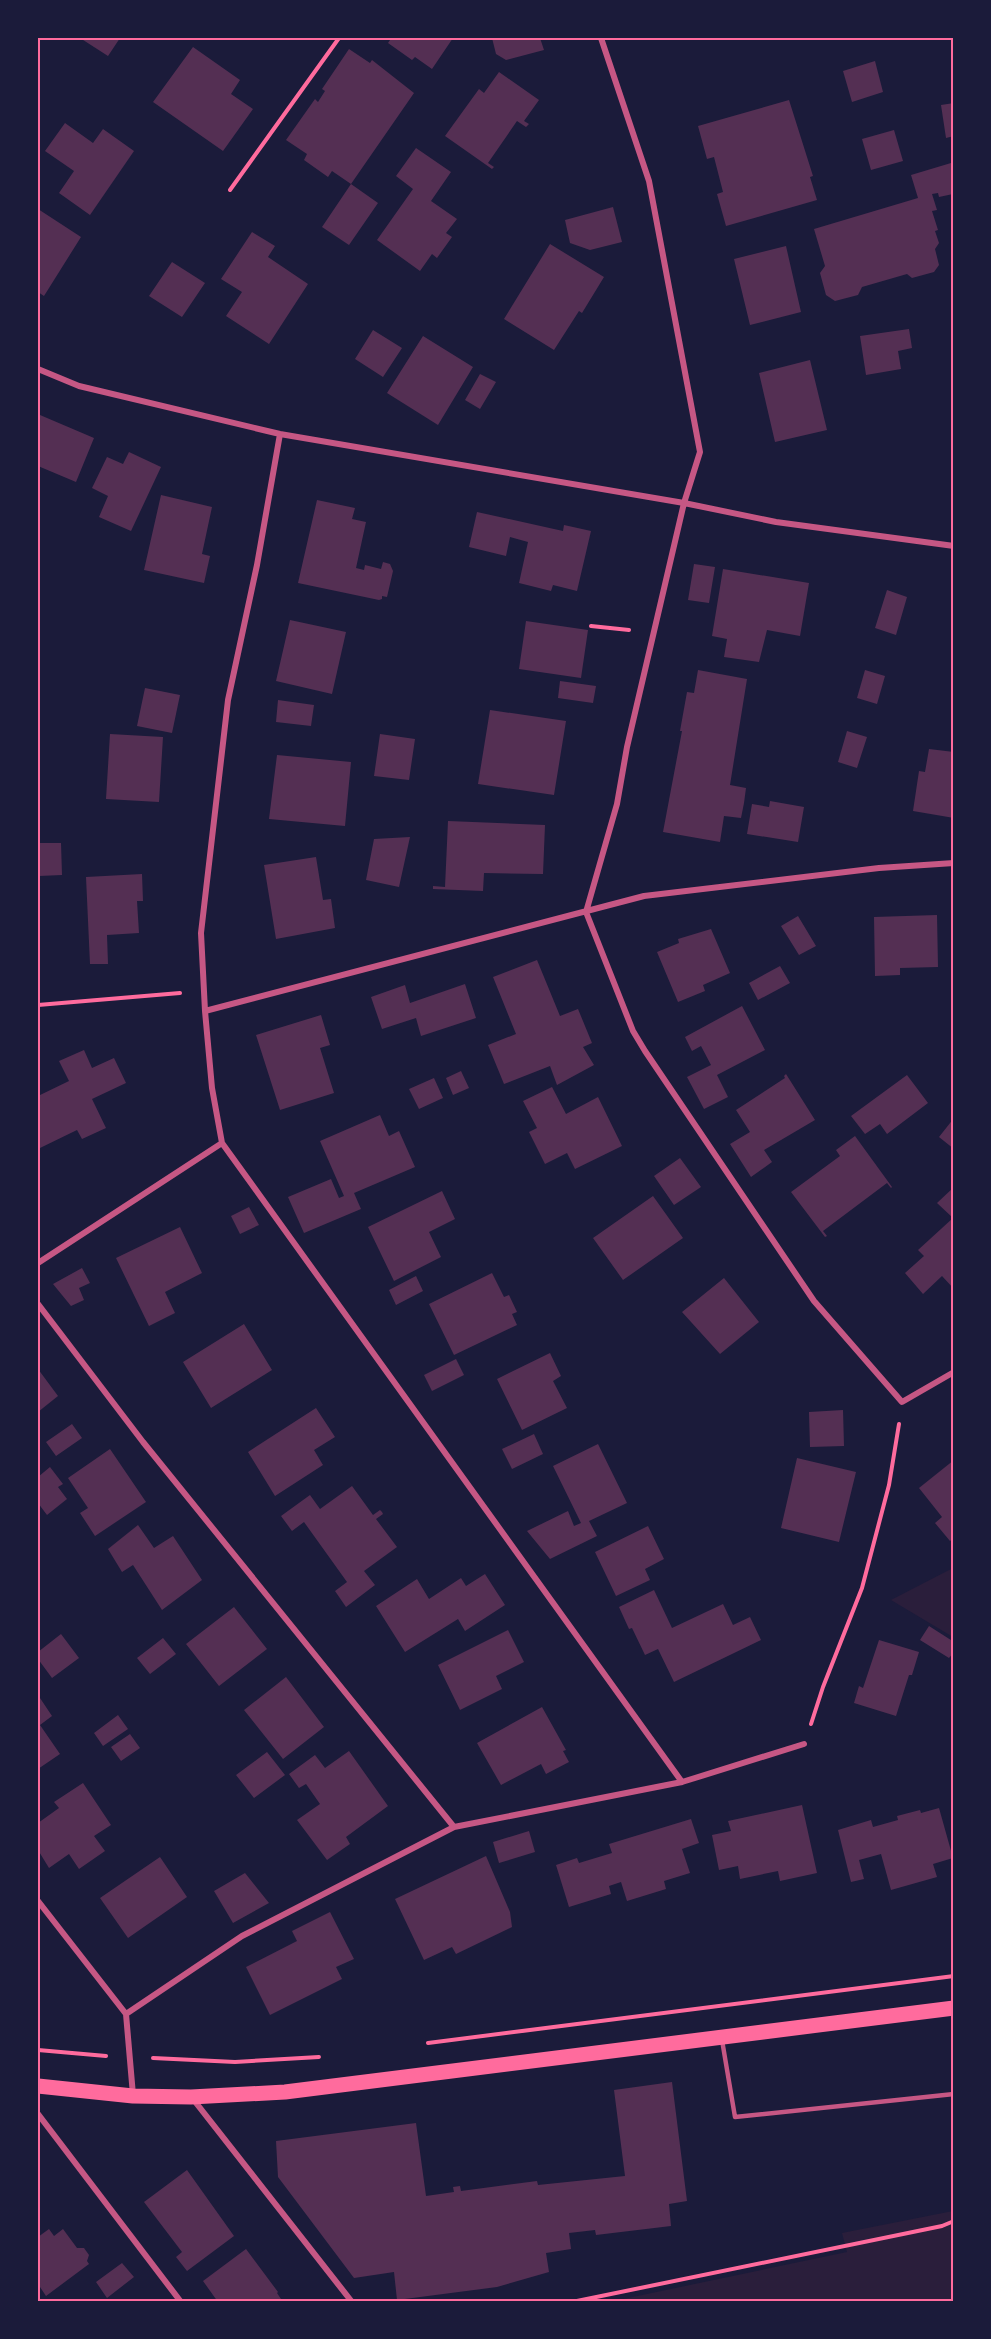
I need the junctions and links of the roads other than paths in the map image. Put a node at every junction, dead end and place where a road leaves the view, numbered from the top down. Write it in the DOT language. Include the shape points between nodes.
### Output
graph roads {
  1 [pos="601,38"];
  2 [pos="38,369"];
  3 [pos="280,434"];
  4 [pos="684,503"];
  5 [pos="954,546"];
  6 [pos="954,863"];
  7 [pos="586,912"];
  8 [pos="205,1011"];
  9 [pos="222,1143"];
  10 [pos="38,1263"];
  11 [pos="38,1304"];
  12 [pos="954,1372"];
  13 [pos="804,1744"];
  14 [pos="682,1782"];
  15 [pos="454,1827"];
  16 [pos="38,1902"];
  17 [pos="954,2008"];
  18 [pos="126,2013"];
  19 [pos="721,2037"];
  20 [pos="38,2086"];
  21 [pos="954,2094"];
  22 [pos="133,2096"];
  23 [pos="191,2097"];
  24 [pos="38,2114"];
  25 [pos="181,2301"];
  26 [pos="352,2301"];
  1 -- 4 [label="street" via="649,181 700,452"];
  2 -- 3 [label="street" via="79,386"];
  3 -- 4 [label="street"];
  3 -- 8 [label="street" via="228,700 201,933"];
  4 -- 5 [label="street" via="776,522"];
  4 -- 7 [label="street" via="617,804"];
  6 -- 7 [label="street" via="644,896"];
  7 -- 8 [label="street"];
  7 -- 12 [label="street" via="633,1031 814,1301 902,1402"];
  8 -- 9 [label="street"];
  9 -- 10 [label="street"];
  9 -- 14 [label="street"];
  11 -- 15 [label="street" via="143,1442"];
  13 -- 14 [label="street"];
  14 -- 15 [label="street"];
  15 -- 18 [label="street" via="242,1936"];
  16 -- 18 [label="street"];
  17 -- 19 [label="main road"];
  18 -- 22 [label="street"];
  19 -- 21 [label="lane" via="735,2117"];
  19 -- 23 [label="main road" via="285,2092"];
  20 -- 22 [label="main road"];
  22 -- 23 [label="main road"];
  23 -- 26 [label="street"];
  24 -- 25 [label="street"];
}
